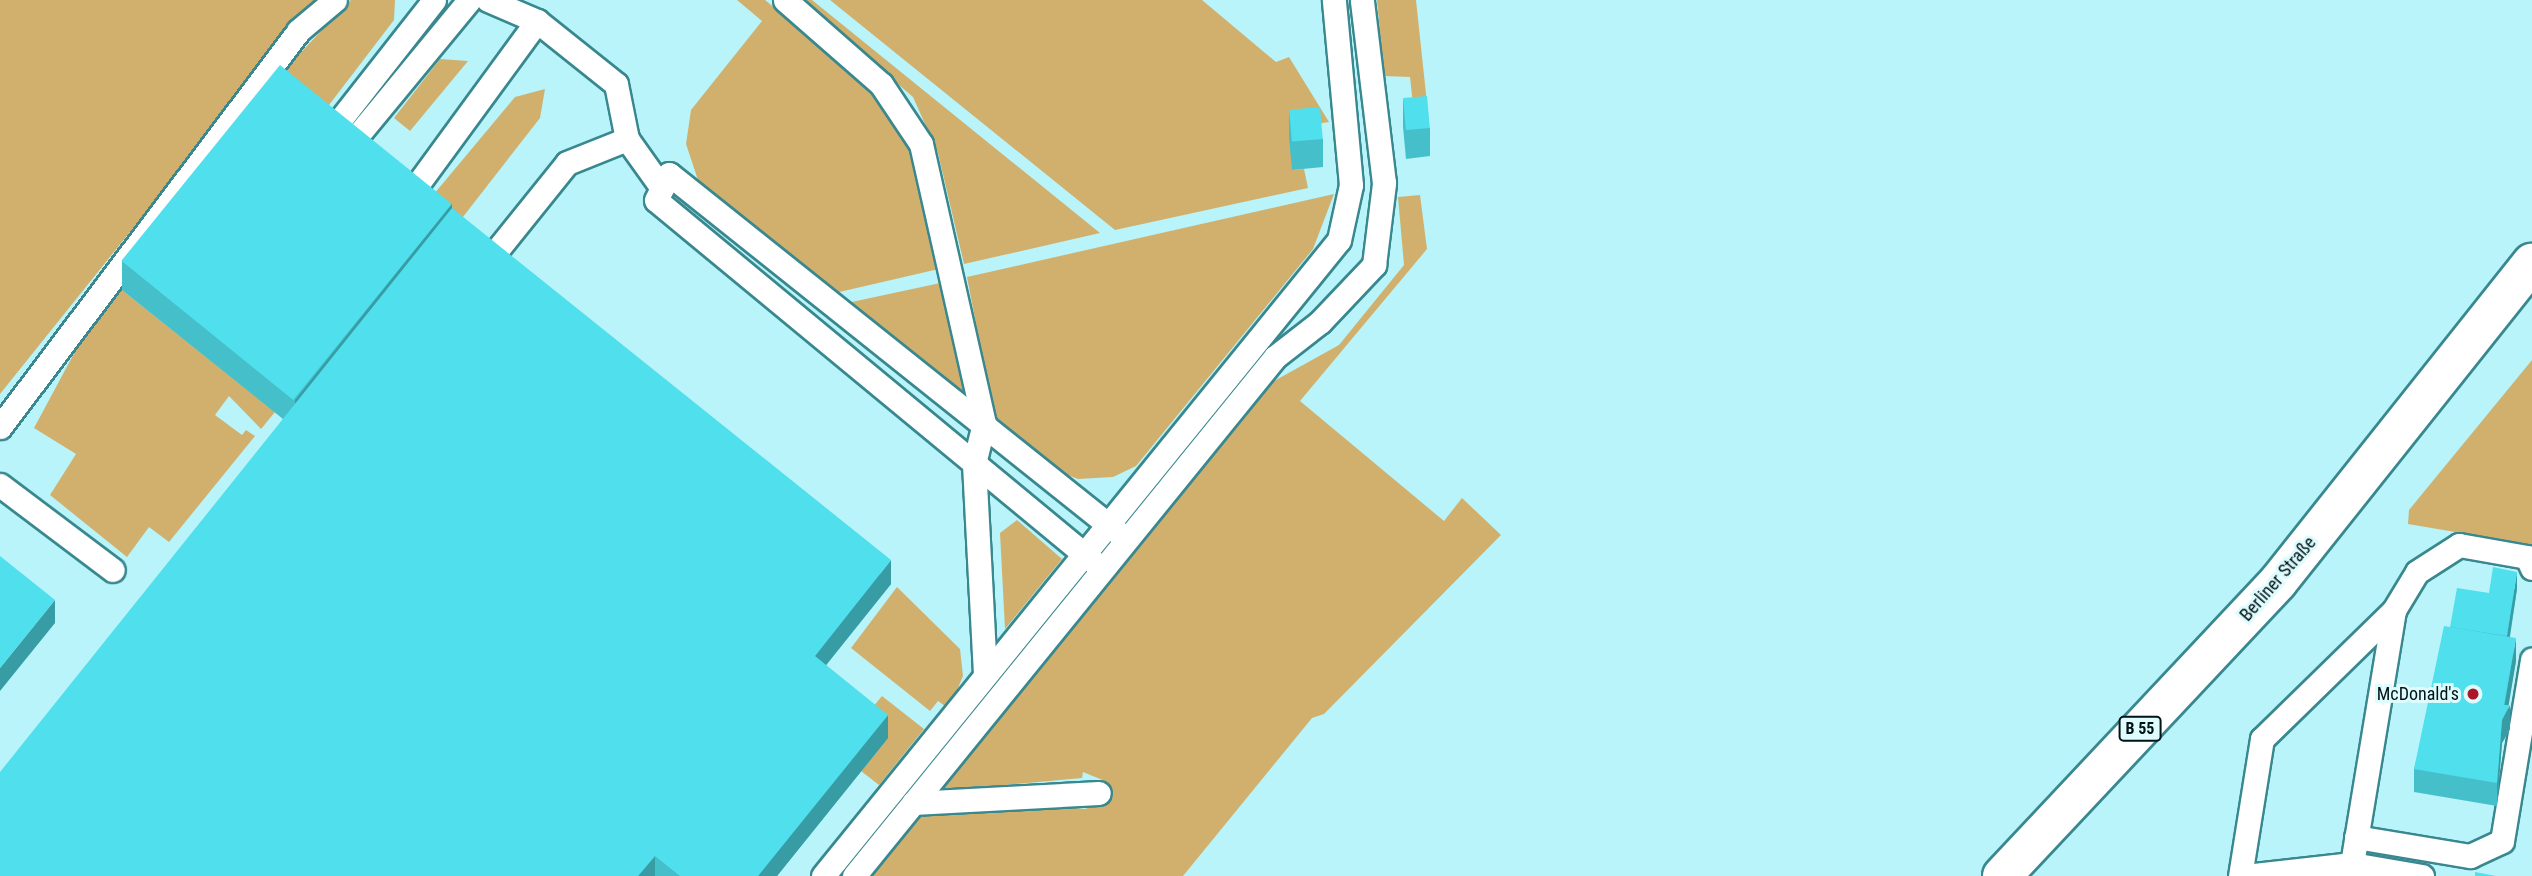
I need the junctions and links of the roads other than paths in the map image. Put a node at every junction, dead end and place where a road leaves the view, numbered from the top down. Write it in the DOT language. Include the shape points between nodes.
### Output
graph roads {
  1 [pos="335,0"];
  2 [pos="434,0"];
  3 [pos="469,0"];
  4 [pos="488,0"];
  5 [pos="785,0"];
  6 [pos="1334,0"];
  7 [pos="1362,0"];
  8 [pos="537,21"];
  9 [pos="329,134"];
  10 [pos="627,139"];
  11 [pos="348,147"];
  12 [pos="662,188"];
  13 [pos="409,197"];
  14 [pos="489,260"];
  15 [pos="2532,263"];
  16 [pos="984,423"];
  17 [pos="0,427"];
  18 [pos="974,464"];
  19 [pos="0,485"];
  20 [pos="1105,521"];
  21 [pos="1125,538"];
  22 [pos="1081,552"];
  23 [pos="1101,568"];
  24 [pos="2532,568"];
  25 [pos="113,570"];
  26 [pos="2394,610"];
  27 [pos="2532,659"];
  28 [pos="985,672"];
  29 [pos="1099,793"];
  30 [pos="913,803"];
  31 [pos="2357,837"];
  32 [pos="2352,870"];
  33 [pos="823,876"];
  34 [pos="854,876"];
  35 [pos="2002,876"];
  36 [pos="2240,876"];
  37 [pos="2245,876"];
  38 [pos="2422,876"];
  1 -- 17 [label="lane" via="298,31"];
  2 -- 9 [label="lane"];
  3 -- 11 [label="lane"];
  4 -- 8 [label="lane"];
  5 -- 16 [label="lane" via="881,84 921,144"];
  6 -- 20 [label="lane" via="1351,185 1339,240"];
  7 -- 21 [label="lane" via="1384,183 1374,265 1320,323 1275,357"];
  8 -- 10 [label="lane" via="617,84"];
  8 -- 13 [label="lane"];
  10 -- 12 [label="lane"];
  10 -- 14 [label="lane" via="567,163"];
  12 -- 16 [label="lane" via="669,174"];
  12 -- 18 [label="lane" via="656,200"];
  15 -- 35 [label="main road, Berliner Straße / B 55" via="2277,582"];
  16 -- 18 [label="lane"];
  16 -- 20 [label="lane"];
  18 -- 22 [label="lane"];
  18 -- 28 [label="lane"];
  19 -- 25 [label="lane"];
  20 -- 21 [label="lane"];
  20 -- 22 [label="lane"];
  21 -- 23 [label="lane"];
  22 -- 23 [label="lane"];
  22 -- 28 [label="lane"];
  23 -- 30 [label="lane"];
  24 -- 26 [label="lane" via="2527,557 2459,545 2417,572"];
  26 -- 31 [label="lane"];
  26 -- 36 [label="lane" via="2262,739"];
  27 -- 31 [label="lane" via="2502,841 2470,856"];
  28 -- 33 [label="lane"];
  29 -- 30 [label="lane"];
  30 -- 34 [label="lane"];
  31 -- 32 [label="lane"];
  32 -- 37 [label="lane"];
  32 -- 38 [label="lane"];
}
